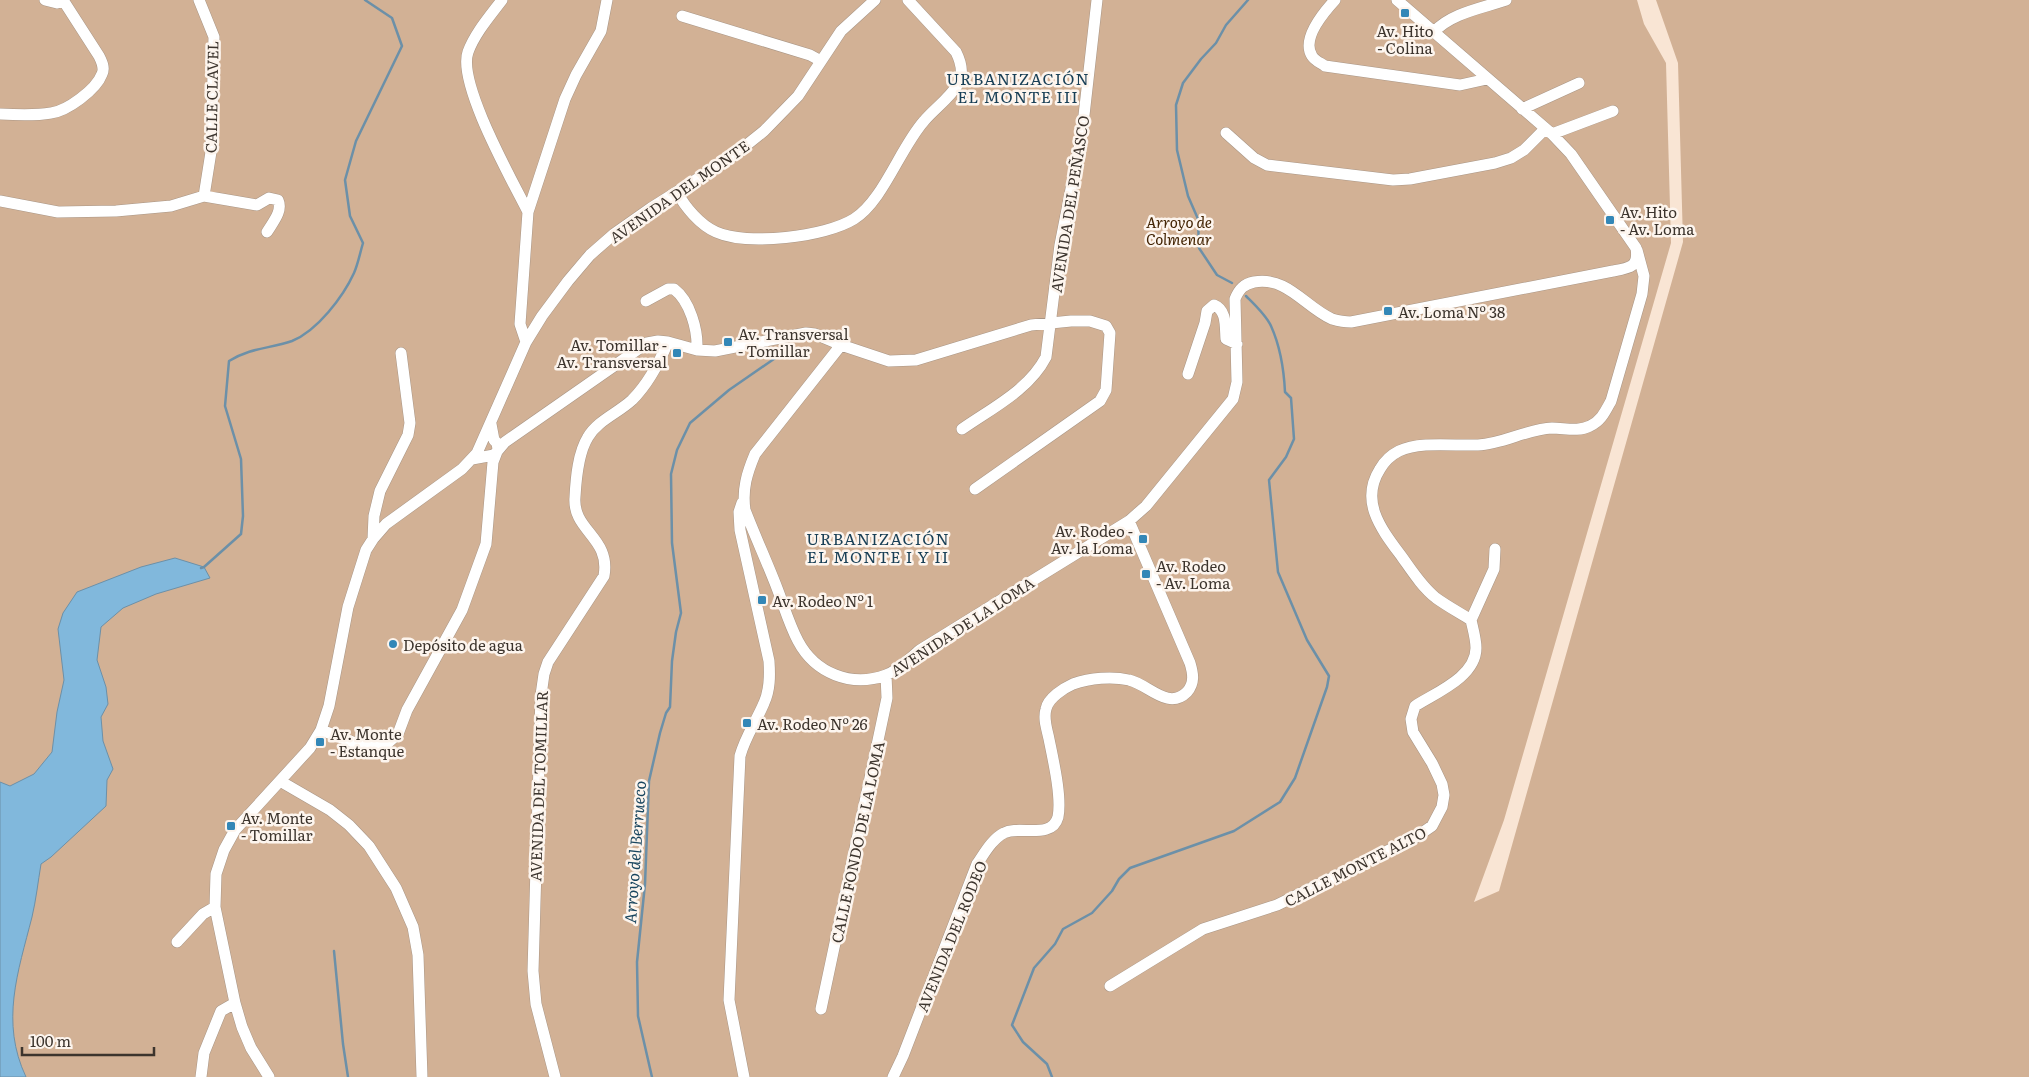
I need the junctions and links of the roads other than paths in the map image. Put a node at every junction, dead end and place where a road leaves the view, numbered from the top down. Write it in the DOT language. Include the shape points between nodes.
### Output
graph roads {
  1 [pos="45,0"];
  2 [pos="199,0"];
  3 [pos="502,0"];
  4 [pos="607,0"];
  5 [pos="875,0"];
  6 [pos="908,0"];
  7 [pos="1097,0"];
  8 [pos="1335,0"];
  9 [pos="1397,0"];
  10 [pos="1506,0"];
  11 [pos="64,1"];
  12 [pos="682,16"];
  13 [pos="1434,32"];
  14 [pos="820,61"];
  15 [pos="1487,79"];
  16 [pos="1579,83"];
  17 [pos="1522,109"];
  18 [pos="1613,111"];
  19 [pos="0,114"];
  20 [pos="1548,131"];
  21 [pos="1226,133"];
  22 [pos="677,192"];
  23 [pos="204,196"];
  24 [pos="0,201"];
  25 [pos="528,212"];
  26 [pos="267,232"];
  27 [pos="1636,248"];
  28 [pos="1631,266"];
  29 [pos="1644,272"];
  30 [pos="646,301"];
  31 [pos="1051,323"];
  32 [pos="526,342"];
  33 [pos="668,342"];
  34 [pos="1237,344"];
  35 [pos="841,345"];
  36 [pos="696,350"];
  37 [pos="401,353"];
  38 [pos="1188,374"];
  39 [pos="491,424"];
  40 [pos="962,428"];
  41 [pos="482,445"];
  42 [pos="495,450"];
  43 [pos="472,460"];
  44 [pos="975,489"];
  45 [pos="743,498"];
  46 [pos="374,516"];
  47 [pos="1129,521"];
  48 [pos="386,524"];
  49 [pos="752,527"];
  50 [pos="373,539"];
  51 [pos="742,542"];
  52 [pos="1495,549"];
  53 [pos="1471,620"];
  54 [pos="886,675"];
  55 [pos="321,730"];
  56 [pos="280,781"];
  57 [pos="215,907"];
  58 [pos="177,942"];
  59 [pos="1110,986"];
  60 [pos="235,1003"];
  61 [pos="821,1009"];
  62 [pos="201,1077"];
  63 [pos="270,1077"];
  64 [pos="422,1077"];
  65 [pos="555,1077"];
  66 [pos="744,1077"];
  67 [pos="893,1077"];
  1 -- 11 [label="street"];
  2 -- 23 [label="street, CALLE CLAVEL" via="214,37 211,152"];
  3 -- 25 [label="street" via="473,40 467,54 466,73 474,102"];
  4 -- 25 [label="street" via="601,31 564,99"];
  5 -- 14 [label="street, AVENIDA DEL MONTE" via="841,31"];
  6 -- 22 [label="street" via="956,52 961,61 961,74 958,84 923,122 899,156 869,207 854,219 835,227 771,239 748,238 716,232 704,225"];
  7 -- 31 [label="street, AVENIDA DEL PEÑASCO" via="1082,133 1060,244"];
  8 -- 15 [label="street" via="1315,27 1310,40 1309,50 1313,58 1325,66 1460,85"];
  9 -- 13 [label="street"];
  10 -- 13 [label="street" via="1455,18"];
  11 -- 19 [label="street" via="99,56 103,64 102,74 85,95 52,113"];
  12 -- 14 [label="street" via="810,55"];
  13 -- 15 [label="street"];
  14 -- 22 [label="street, AVENIDA DEL MONTE" via="798,96 764,131 729,159"];
  15 -- 17 [label="street"];
  16 -- 17 [label="street"];
  17 -- 20 [label="street"];
  18 -- 20 [label="street"];
  20 -- 21 [label="street" via="1511,158 1429,176 1393,180 1267,165"];
  20 -- 27 [label="street" via="1571,154"];
  22 -- 32 [label="street, AVENIDA DEL MONTE" via="614,234 590,256 568,281"];
  23 -- 24 [label="street" via="171,206 116,211 58,212"];
  23 -- 26 [label="street" via="256,205 269,198 278,200 279,211"];
  25 -- 32 [label="street" via="520,324"];
  27 -- 28 [label="street" via="1637,256"];
  27 -- 29 [label="street"];
  28 -- 29 [label="street"];
  28 -- 34 [label="street, AVENIDA DE LA LOMA" via="1351,322 1331,318 1279,284 1260,281 1239,290 1235,299"];
  29 -- 53 [label="street" via="1642,294 1611,401 1598,422 1576,430 1551,428 1481,445 1413,446 1398,451 1384,462 1376,475 1371,491 1372,508 1378,524 1422,584 1435,597"];
  30 -- 36 [label="street" via="668,289 680,293 698,340"];
  31 -- 35 [label="street" via="1031,325 916,360 889,361"];
  31 -- 40 [label="street, AVENIDA DEL PEÑASCO" via="1046,357 1035,375 1010,397"];
  31 -- 44 [label="street" via="1090,321 1109,328 1106,390 1100,401"];
  32 -- 39 [label="street, AVENIDA DEL MONTE"];
  33 -- 36 [label="street"];
  33 -- 42 [label="street, AVENIDA DEL MONTE" via="647,343"];
  33 -- 65 [label="street, AVENIDA DEL TOMILLAR" via="642,389 598,425 583,448 575,510 602,550 606,563 604,576 551,657 540,695 533,971 536,1004"];
  34 -- 38 [label="street" via="1226,339 1223,313 1219,307 1210,307"];
  34 -- 47 [label="street, AVENIDA DE LA LOMA" via="1237,382 1233,399 1146,506"];
  35 -- 36 [label="street" via="806,333 714,351"];
  35 -- 45 [label="street, AVENIDA DE LA LOMA" via="755,454 747,473"];
  37 -- 46 [label="street" via="410,423 408,435 380,491"];
  39 -- 41 [label="street, AVENIDA DEL MONTE"];
  39 -- 42 [label="street"];
  41 -- 42 [label="street" via="482,452"];
  41 -- 43 [label="street, AVENIDA DEL MONTE"];
  42 -- 43 [label="street, AVENIDA DEL MONTE"];
  42 -- 55 [label="street" via="486,544 462,610 407,710 398,734 383,747 363,746"];
  43 -- 48 [label="street, AVENIDA DEL MONTE"];
  45 -- 49 [label="street, AVENIDA DE LA LOMA"];
  45 -- 51 [label="street" via="739,512"];
  46 -- 48 [label="street"];
  46 -- 50 [label="street"];
  47 -- 54 [label="street, AVENIDA DE LA LOMA" via="920,650"];
  47 -- 67 [label="street, AVENIDA DEL RODEO" via="1190,663 1191,687 1174,699 1163,697 1131,680 1113,677 1072,684 1052,698 1046,707 1045,718 1057,780 1058,817 1054,826 1046,830 1004,832 977,864"];
  48 -- 50 [label="street, AVENIDA DEL MONTE"];
  49 -- 51 [label="street" via="743,534"];
  49 -- 54 [label="street, AVENIDA DE LA LOMA" via="787,618 810,658 823,670 840,678"];
  50 -- 55 [label="street, AVENIDA DEL MONTE" via="359,569 348,607 329,706"];
  51 -- 66 [label="street" via="769,661 770,682 740,756 729,1000"];
  52 -- 53 [label="street" via="1494,569"];
  53 -- 59 [label="street, CALLE MONTE ALTO" via="1476,649 1472,663 1462,676 1415,706 1411,719 1413,732 1442,784 1442,807 1432,826 1416,837 1276,905 1203,929"];
  54 -- 61 [label="street, CALLE FONDO DE LA LOMA" via="887,698"];
  55 -- 56 [label="street, AVENIDA DEL MONTE" via="310,748"];
  56 -- 57 [label="street, AVENIDA DEL MONTE" via="235,830 224,850 216,874"];
  56 -- 64 [label="street" via="349,825 369,846 396,888 413,927 418,955"];
  57 -- 58 [label="street" via="203,914"];
  57 -- 60 [label="street, AVENIDA DEL MONTE"];
  60 -- 62 [label="street" via="221,1011 204,1053"];
  60 -- 63 [label="street, AVENIDA DEL MONTE" via="251,1048"];
}
